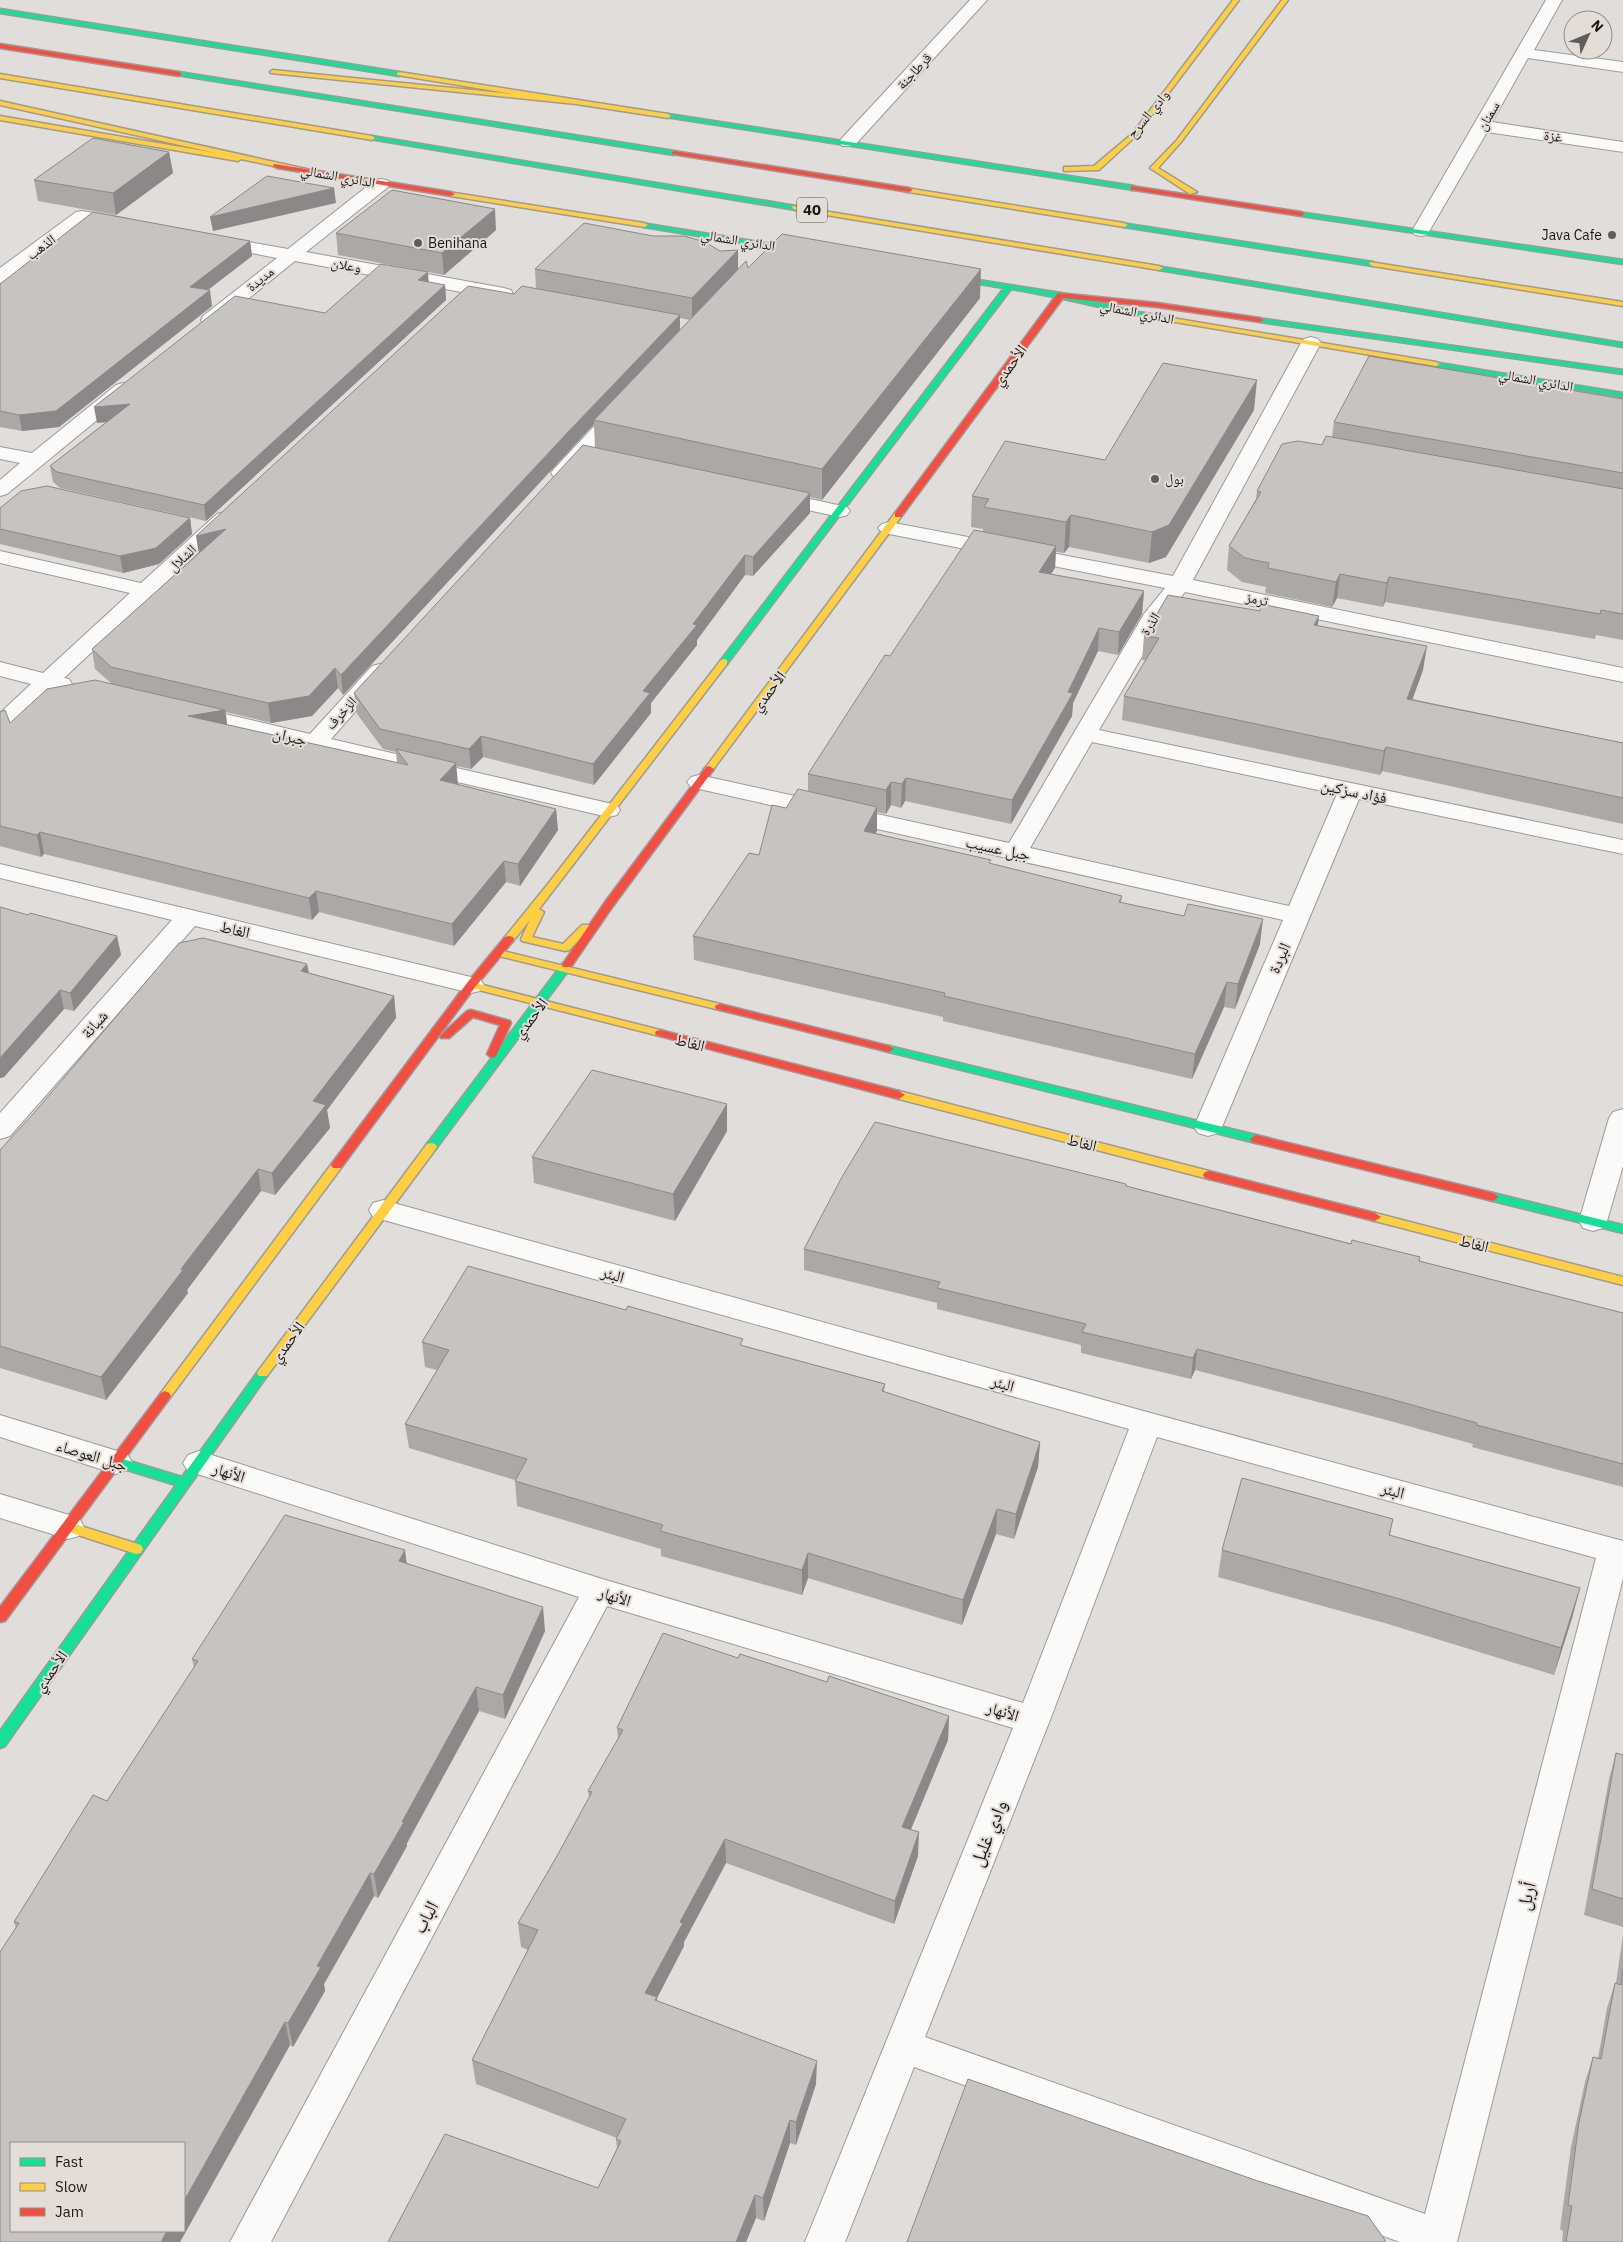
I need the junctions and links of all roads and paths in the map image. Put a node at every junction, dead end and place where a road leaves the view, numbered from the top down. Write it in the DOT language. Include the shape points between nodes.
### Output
graph roads {
  1 [pos="979,0"];
  2 [pos="1236,0"];
  3 [pos="1285,0"];
  4 [pos="1551,0"];
  5 [pos="0,11"];
  6 [pos="0,46"];
  7 [pos="1524,53"];
  8 [pos="198,65"];
  9 [pos="1623,67"];
  10 [pos="258,71"];
  11 [pos="0,76"];
  12 [pos="575,102"];
  13 [pos="0,103"];
  14 [pos="0,118"];
  15 [pos="1483,126"];
  16 [pos="1135,134"];
  17 [pos="1179,141"];
  18 [pos="848,142"];
  19 [pos="1623,147"];
  20 [pos="1028,170"];
  21 [pos="306,171"];
  22 [pos="381,184"];
  23 [pos="1207,200"];
  24 [pos="139,226"];
  25 [pos="1420,231"];
  26 [pos="196,237"];
  27 [pos="776,246"];
  28 [pos="290,255"];
  29 [pos="824,255"];
  30 [pos="1623,262"];
  31 [pos="756,267"];
  32 [pos="931,274"];
  33 [pos="0,277"];
  34 [pos="474,288"];
  35 [pos="1008,288"];
  36 [pos="1061,295"];
  37 [pos="522,297"];
  38 [pos="1623,304"];
  39 [pos="452,308"];
  40 [pos="197,330"];
  41 [pos="1311,343"];
  42 [pos="1623,345"];
  43 [pos="1623,372"];
  44 [pos="135,379"];
  45 [pos="1623,395"];
  46 [pos="631,399"];
  47 [pos="0,453"];
  48 [pos="34,460"];
  49 [pos="551,484"];
  50 [pos="11,488"];
  51 [pos="752,493"];
  52 [pos="240,503"];
  53 [pos="840,512"];
  54 [pos="890,528"];
  55 [pos="0,557"];
  56 [pos="1180,584"];
  57 [pos="147,591"];
  58 [pos="396,654"];
  59 [pos="0,669"];
  60 [pos="1623,675"];
  61 [pos="48,681"];
  62 [pos="86,689"];
  63 [pos="172,709"];
  64 [pos="0,725"];
  65 [pos="1086,734"];
  66 [pos="315,742"];
  67 [pos="699,782"];
  68 [pos="1351,790"];
  69 [pos="608,810"];
  70 [pos="1623,847"];
  71 [pos="1016,852"];
  72 [pos="0,872"];
  73 [pos="552,886"];
  74 [pos="609,904"];
  75 [pos="1297,914"];
  76 [pos="188,918"];
  77 [pos="499,953"];
  78 [pos="567,968"];
  79 [pos="471,985"];
  80 [pos="541,1004"];
  81 [pos="409,1067"];
  82 [pos="478,1085"];
  83 [pos="1623,1118"];
  84 [pos="3,1122"];
  85 [pos="1208,1126"];
  86 [pos="383,1210"];
  87 [pos="1593,1221"];
  88 [pos="1623,1229"];
  89 [pos="1623,1281"];
  90 [pos="1147,1423"];
  91 [pos="0,1426"];
  92 [pos="116,1462"];
  93 [pos="191,1473"];
  94 [pos="0,1506"];
  95 [pos="68,1527"];
  96 [pos="136,1549"];
  97 [pos="1619,1551"];
  98 [pos="599,1591"];
  99 [pos="0,1617"];
  100 [pos="1033,1720"];
  101 [pos="0,1742"];
  102 [pos="902,2046"];
  103 [pos="1437,2239"];
  104 [pos="250,2242"];
  105 [pos="825,2242"];
  1 -- 18 [label="street, قرطاجنة"];
  2 -- 16 [label="main road, وادي السرح"];
  3 -- 17 [label="main road"];
  4 -- 7 [label="street, سمنان"];
  5 -- 12 [label="main road"];
  6 -- 8 [label="main road"];
  6 -- 38 [label="main road, 40"];
  7 -- 9 [label="street"];
  7 -- 15 [label="street, سمنان"];
  10 -- 12 [label="main road"];
  11 -- 42 [label="main road, 40"];
  12 -- 18 [label="main road"];
  13 -- 21 [label="main road"];
  14 -- 21 [label="main road, الدائري الشمالي"];
  15 -- 19 [label="street, غزة"];
  15 -- 25 [label="street, سمنان"];
  16 -- 17 [label="main road"];
  16 -- 20 [label="main road, وادي السرح" via="1096,168"];
  17 -- 23 [label="main road" via="1154,168"];
  18 -- 20 [label="main road"];
  20 -- 23 [label="main road"];
  21 -- 22 [label="main road, الدائري الشمالي"];
  22 -- 27 [label="main road, الدائري الشمالي"];
  22 -- 28 [label="street, مديدة"];
  23 -- 25 [label="main road"];
  24 -- 33 [label="street, الذهب" via="82,216"];
  25 -- 30 [label="main road"];
  26 -- 28 [label="street, وعلان"];
  27 -- 29 [label="main road, الدائري الشمالي"];
  27 -- 31 [label="street"];
  28 -- 34 [label="street, وعلان"];
  28 -- 40 [label="street, مديدة"];
  32 -- 35 [label="main road, الدائري الشمالي"];
  34 -- 37 [label="street, وعلان"];
  34 -- 39 [label="street"];
  35 -- 36 [label="main road, الدائري الشمالي"];
  35 -- 53 [label="main road"];
  36 -- 41 [label="main road, الدائري الشمالي" via="1132,313"];
  36 -- 43 [label="main road" via="1157,305"];
  36 -- 54 [label="main road, الأحمدي"];
  41 -- 45 [label="main road, الدائري الشمالي"];
  41 -- 56 [label="street, الذرة" via="1268,442"];
  44 -- 48 [label="street"];
  46 -- 49 [label="street" via="588,457"];
  47 -- 48 [label="street"];
  48 -- 50 [label="street"];
  51 -- 53 [label="street"];
  52 -- 57 [label="street, الشلال" via="202,528"];
  53 -- 69 [label="main road"];
  54 -- 56 [label="street, ترمز"];
  54 -- 67 [label="main road, الأحمدي"];
  55 -- 57 [label="street"];
  56 -- 60 [label="street, ترمز"];
  56 -- 65 [label="street, الذرة" via="1155,614"];
  57 -- 61 [label="street, الشلال"];
  58 -- 66 [label="street, الزخرف"];
  59 -- 61 [label="street"];
  61 -- 62 [label="street"];
  61 -- 64 [label="street, الشلال"];
  63 -- 66 [label="street, جبران"];
  65 -- 68 [label="street, فؤاد سزكين"];
  65 -- 71 [label="street, الذرة"];
  66 -- 69 [label="street, جبران"];
  67 -- 71 [label="street, جبل عسيب"];
  67 -- 74 [label="main road, الأحمدي"];
  68 -- 70 [label="street, فؤاد سزكين"];
  68 -- 75 [label="street, البردة"];
  69 -- 73 [label="main road"];
  71 -- 75 [label="street, جبل عسيب"];
  72 -- 76 [label="street, الغاط"];
  73 -- 74 [label="main road" via="526,939 566,948"];
  73 -- 77 [label="main road"];
  74 -- 78 [label="main road, الأحمدي"];
  75 -- 85 [label="street, البردة"];
  76 -- 79 [label="street, الغاط"];
  76 -- 84 [label="street, شبانة"];
  77 -- 78 [label="main road"];
  77 -- 79 [label="main road"];
  78 -- 80 [label="main road, الأحمدي"];
  78 -- 85 [label="main road"];
  79 -- 80 [label="main road, الغاط"];
  79 -- 81 [label="main road"];
  80 -- 82 [label="main road, الأحمدي"];
  80 -- 89 [label="main road, الغاط"];
  81 -- 82 [label="main road" via="472,1013 506,1023"];
  81 -- 92 [label="main road"];
  82 -- 86 [label="main road, الأحمدي"];
  83 -- 87 [label="street"];
  85 -- 87 [label="main road"];
  86 -- 90 [label="street, البئر"];
  86 -- 93 [label="main road, الأحمدي"];
  87 -- 88 [label="main road"];
  90 -- 97 [label="street, البئر"];
  90 -- 100 [label="street, وادي غليل"];
  91 -- 92 [label="street, جبل العوصاء"];
  92 -- 93 [label="main road, جبل العوصاء"];
  92 -- 95 [label="main road"];
  93 -- 96 [label="main road, الأحمدي"];
  93 -- 98 [label="street, الأنهار"];
  94 -- 95 [label="street"];
  95 -- 96 [label="main road"];
  95 -- 99 [label="main road"];
  96 -- 101 [label="main road, الأحمدي"];
  97 -- 103 [label="street, أربل"];
  98 -- 100 [label="street, الأنهار"];
  98 -- 104 [label="street, الباب"];
  100 -- 102 [label="street, وادي غليل"];
  102 -- 103 [label="street"];
  102 -- 105 [label="street, وادي غليل"];
}
